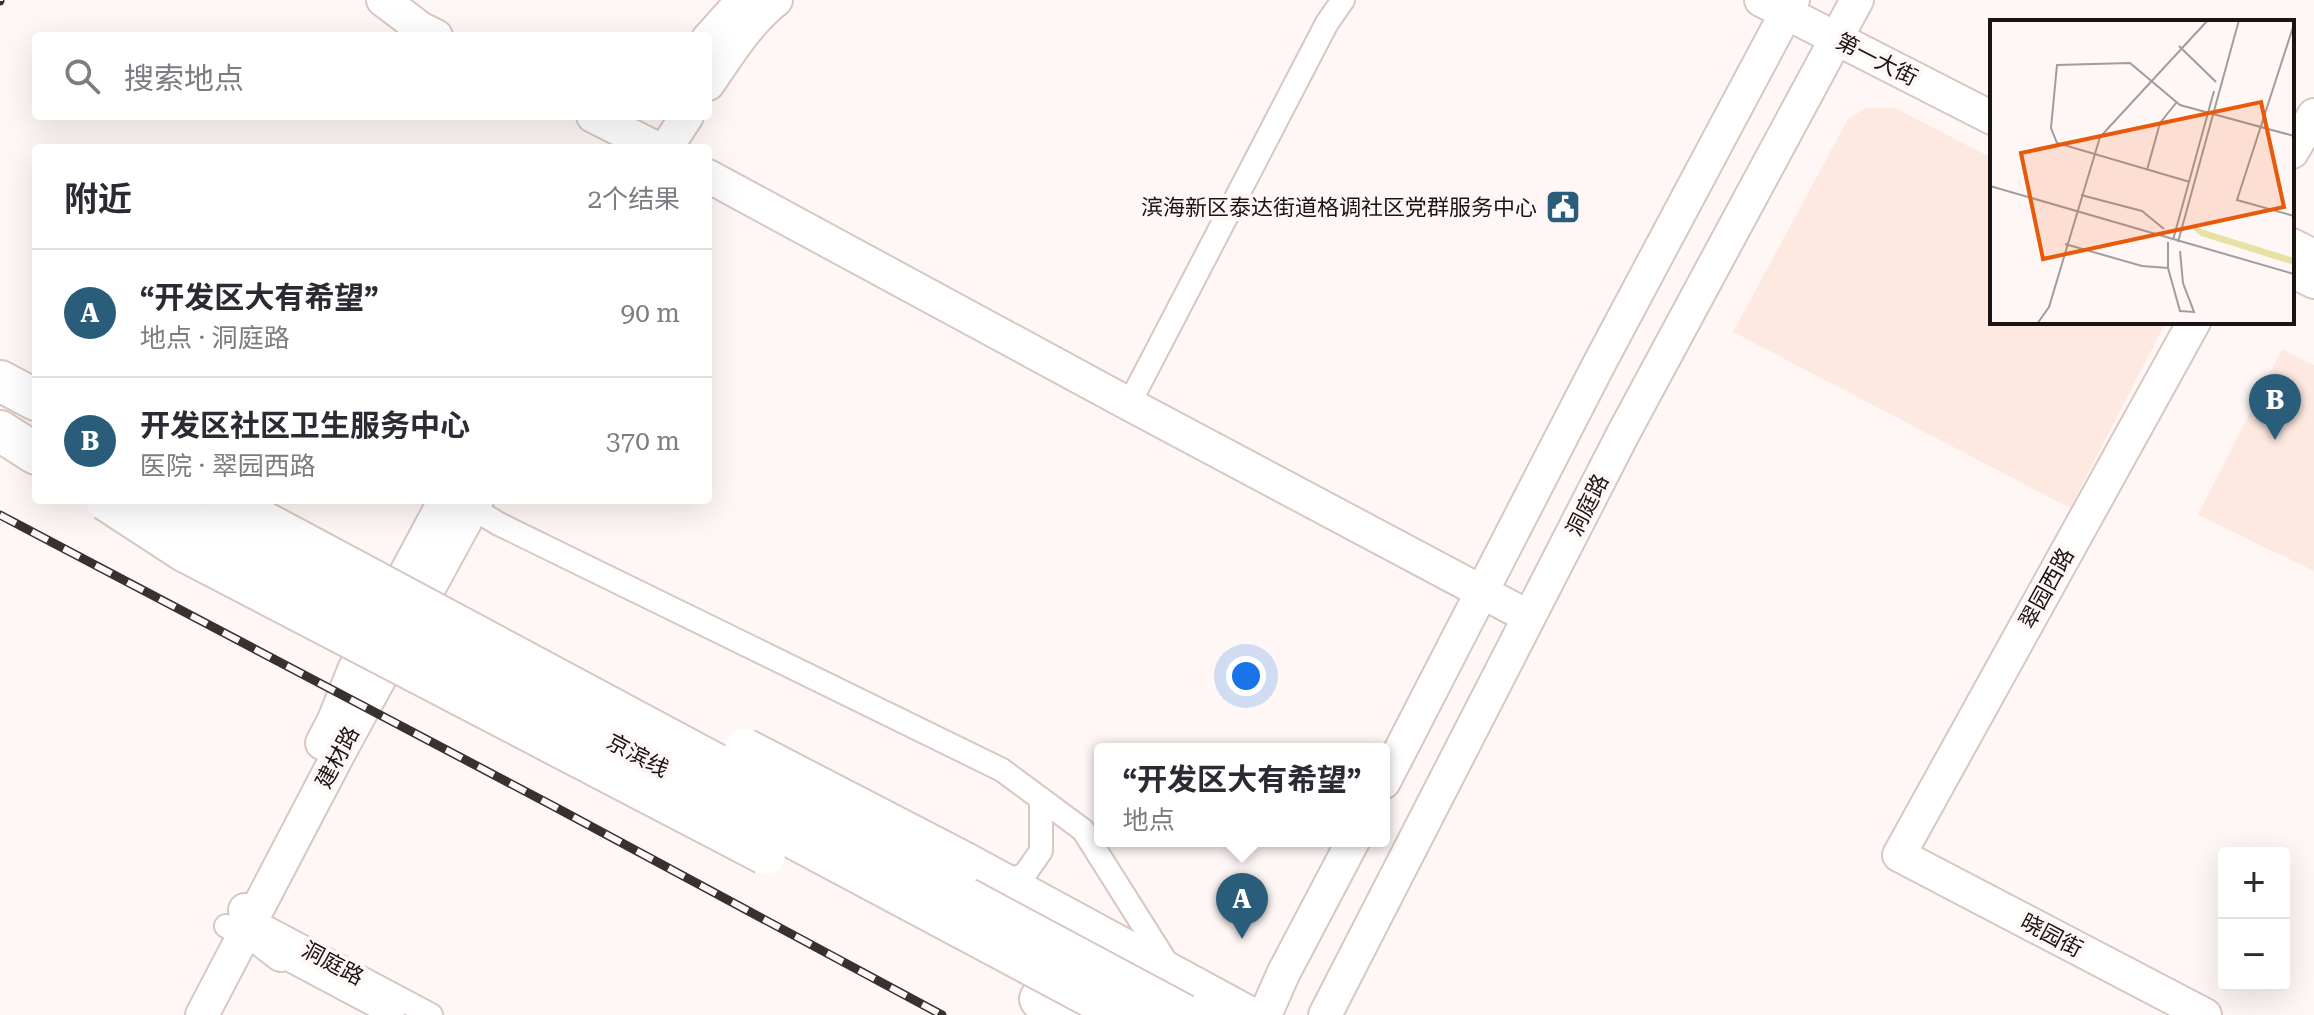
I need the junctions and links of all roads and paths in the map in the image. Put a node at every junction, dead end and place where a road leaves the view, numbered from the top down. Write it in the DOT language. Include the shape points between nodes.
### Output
graph roads {
  1 [pos="383,0"];
  2 [pos="743,0"];
  3 [pos="776,0"];
  4 [pos="1343,0"];
  5 [pos="1787,3"];
  6 [pos="1847,19"];
  7 [pos="428,32"];
  8 [pos="712,35"];
  9 [pos="712,78"];
  10 [pos="1990,93"];
  11 [pos="2314,115"];
  12 [pos="1990,117"];
  13 [pos="602,120"];
  14 [pos="681,120"];
  15 [pos="650,140"];
  16 [pos="2294,149"];
  17 [pos="712,178"];
  18 [pos="2294,246"];
  19 [pos="2314,256"];
  20 [pos="2294,272"];
  21 [pos="2314,282"];
  22 [pos="2193,324"];
  23 [pos="1129,404"];
  24 [pos="0,430"];
  25 [pos="32,444"];
  26 [pos="32,451"];
  27 [pos="112,504"];
  28 [pos="157,504"];
  29 [pos="231,504"];
  30 [pos="279,504"];
  31 [pos="464,504"];
  32 [pos="467,504"];
  33 [pos="1482,592"];
  34 [pos="1529,617"];
  35 [pos="1390,770"];
  36 [pos="1041,799"];
  37 [pos="1350,847"];
  38 [pos="1899,855"];
  39 [pos="264,876"];
  40 [pos="1004,883"];
  41 [pos="242,922"];
  42 [pos="288,949"];
  43 [pos="1180,997"];
  44 [pos="1055,1007"];
  45 [pos="179,1015"];
  46 [pos="202,1015"];
  47 [pos="393,1015"];
  48 [pos="431,1015"];
  49 [pos="1125,1015"];
  50 [pos="1245,1015"];
  51 [pos="1265,1015"];
  52 [pos="1325,1015"];
  53 [pos="2205,1015"];
  1 -- 7 [label="street"];
  2 -- 8 [label="street"];
  3 -- 9 [label="street"];
  4 -- 23 [label="street"];
  5 -- 6 [label="street, 第一大街"];
  5 -- 33 [label="street"];
  6 -- 10 [label="street, 第一大街"];
  6 -- 12 [label="street, 第一大街"];
  6 -- 34 [label="street, 洞庭路"];
  11 -- 16 [label="street"];
  13 -- 15 [label="street"];
  14 -- 15 [label="street"];
  17 -- 23 [label="street"];
  18 -- 19 [label="street"];
  20 -- 21 [label="street"];
  22 -- 38 [label="street, 翠园西路"];
  23 -- 33 [label="street"];
  24 -- 25 [label="highway"];
  24 -- 26 [label="highway"];
  27 -- 44 [label="highway, bridge" via="184,551"];
  28 -- 49 [label="highway, 京滨线, bridge" via="253,550"];
  29 -- 43 [label="highway, 京滨线, bridge"];
  30 -- 40 [label="highway, bridge"];
  31 -- 39 [label="street, 建材路" via="339,753"];
  32 -- 36 [label="street" via="1002,770"];
  33 -- 34 [label="street"];
  33 -- 35 [label="street"];
  34 -- 52 [label="street, 洞庭路"];
  36 -- 40 [label="street" via="1041,851 1025,874"];
  36 -- 43 [label="street" via="1083,830"];
  37 -- 51 [label="street"];
  38 -- 53 [label="street, 晓园街"];
  39 -- 41 [label="street, 建材路"];
  39 -- 42 [label="street" via="271,915"];
  40 -- 43 [label="highway"];
  41 -- 42 [label="street" via="267,944"];
  41 -- 45 [label="street"];
  41 -- 46 [label="street, 建材路"];
  42 -- 47 [label="street, 洞庭路"];
  42 -- 48 [label="street, 洞庭路"];
  43 -- 50 [label="highway"];
}
